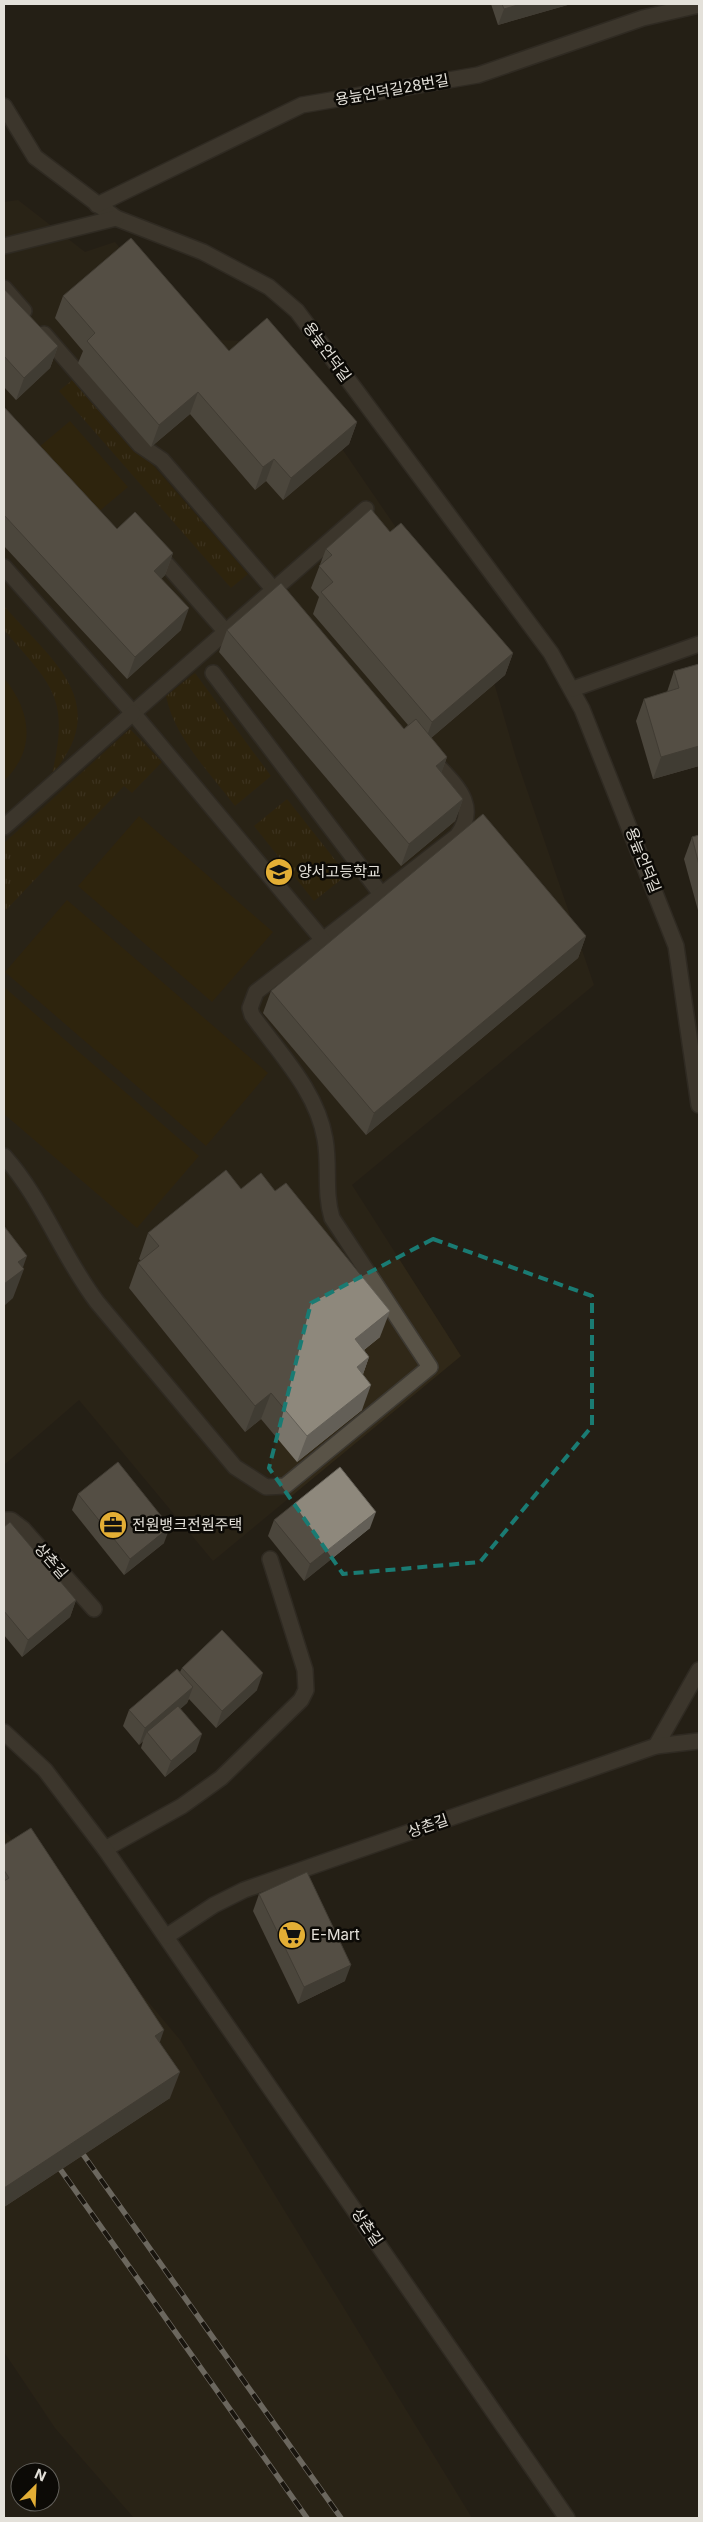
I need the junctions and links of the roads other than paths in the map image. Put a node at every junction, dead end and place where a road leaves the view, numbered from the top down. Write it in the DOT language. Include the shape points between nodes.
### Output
graph roads {
  1 [pos="699,5"];
  2 [pos="4,106"];
  3 [pos="97,205"];
  4 [pos="116,218"];
  5 [pos="4,246"];
  6 [pos="4,288"];
  7 [pos="366,509"];
  8 [pos="147,542"];
  9 [pos="4,567"];
  10 [pos="274,590"];
  11 [pos="299,620"];
  12 [pos="226,632"];
  13 [pos="699,644"];
  14 [pos="213,674"];
  15 [pos="573,689"];
  16 [pos="133,712"];
  17 [pos="422,748"];
  18 [pos="4,827"];
  19 [pos="381,894"];
  20 [pos="323,940"];
  21 [pos="695,1038"];
  22 [pos="699,1105"];
  23 [pos="4,1156"];
  24 [pos="4,1520"];
  25 [pos="270,1559"];
  26 [pos="94,1610"];
  27 [pos="699,1670"];
  28 [pos="4,1732"];
  29 [pos="699,1741"];
  30 [pos="656,1746"];
  31 [pos="105,1849"];
  32 [pos="167,1936"];
  33 [pos="567,2518"];
  1 -- 3 [label="street, 용늪언덕길28번길" via="643,18 478,75 302,105"];
  2 -- 3 [label="street, 용늪언덕길" via="35,156"];
  3 -- 4 [label="street, 용늪언덕길"];
  4 -- 5 [label="street"];
  4 -- 15 [label="street, 용늪언덕길" via="203,252 269,287 297,311 551,653"];
  6 -- 10 [label="street" via="140,445 162,460"];
  7 -- 10 [label="street"];
  8 -- 12 [label="street"];
  9 -- 16 [label="street"];
  10 -- 11 [label="street"];
  10 -- 12 [label="street"];
  12 -- 16 [label="street"];
  13 -- 15 [label="street"];
  14 -- 19 [label="street"];
  15 -- 21 [label="street, 용늪언덕길" via="676,946"];
  16 -- 18 [label="street"];
  16 -- 20 [label="street"];
  17 -- 19 [label="street" via="465,800 467,818 458,836"];
  19 -- 20 [label="street"];
  20 -- 23 [label="street" via="256,992 250,1008 252,1016 310,1094 325,1139 327,1203 332,1218 430,1367 285,1486 266,1487 235,1467 78,1277 41,1208"];
  21 -- 22 [label="street, 용늪언덕길"];
  24 -- 26 [label="street, 상촌길" via="11,1520 23,1529"];
  25 -- 31 [label="street" via="305,1670 306,1690 301,1700 220,1778 182,1806"];
  27 -- 30 [label="street"];
  28 -- 31 [label="street, 상촌길" via="45,1770"];
  29 -- 30 [label="street, 상촌길"];
  30 -- 32 [label="street, 상촌길" via="244,1890 214,1905"];
  31 -- 32 [label="street, 상촌길"];
  32 -- 33 [label="street, 상촌길"];
}
